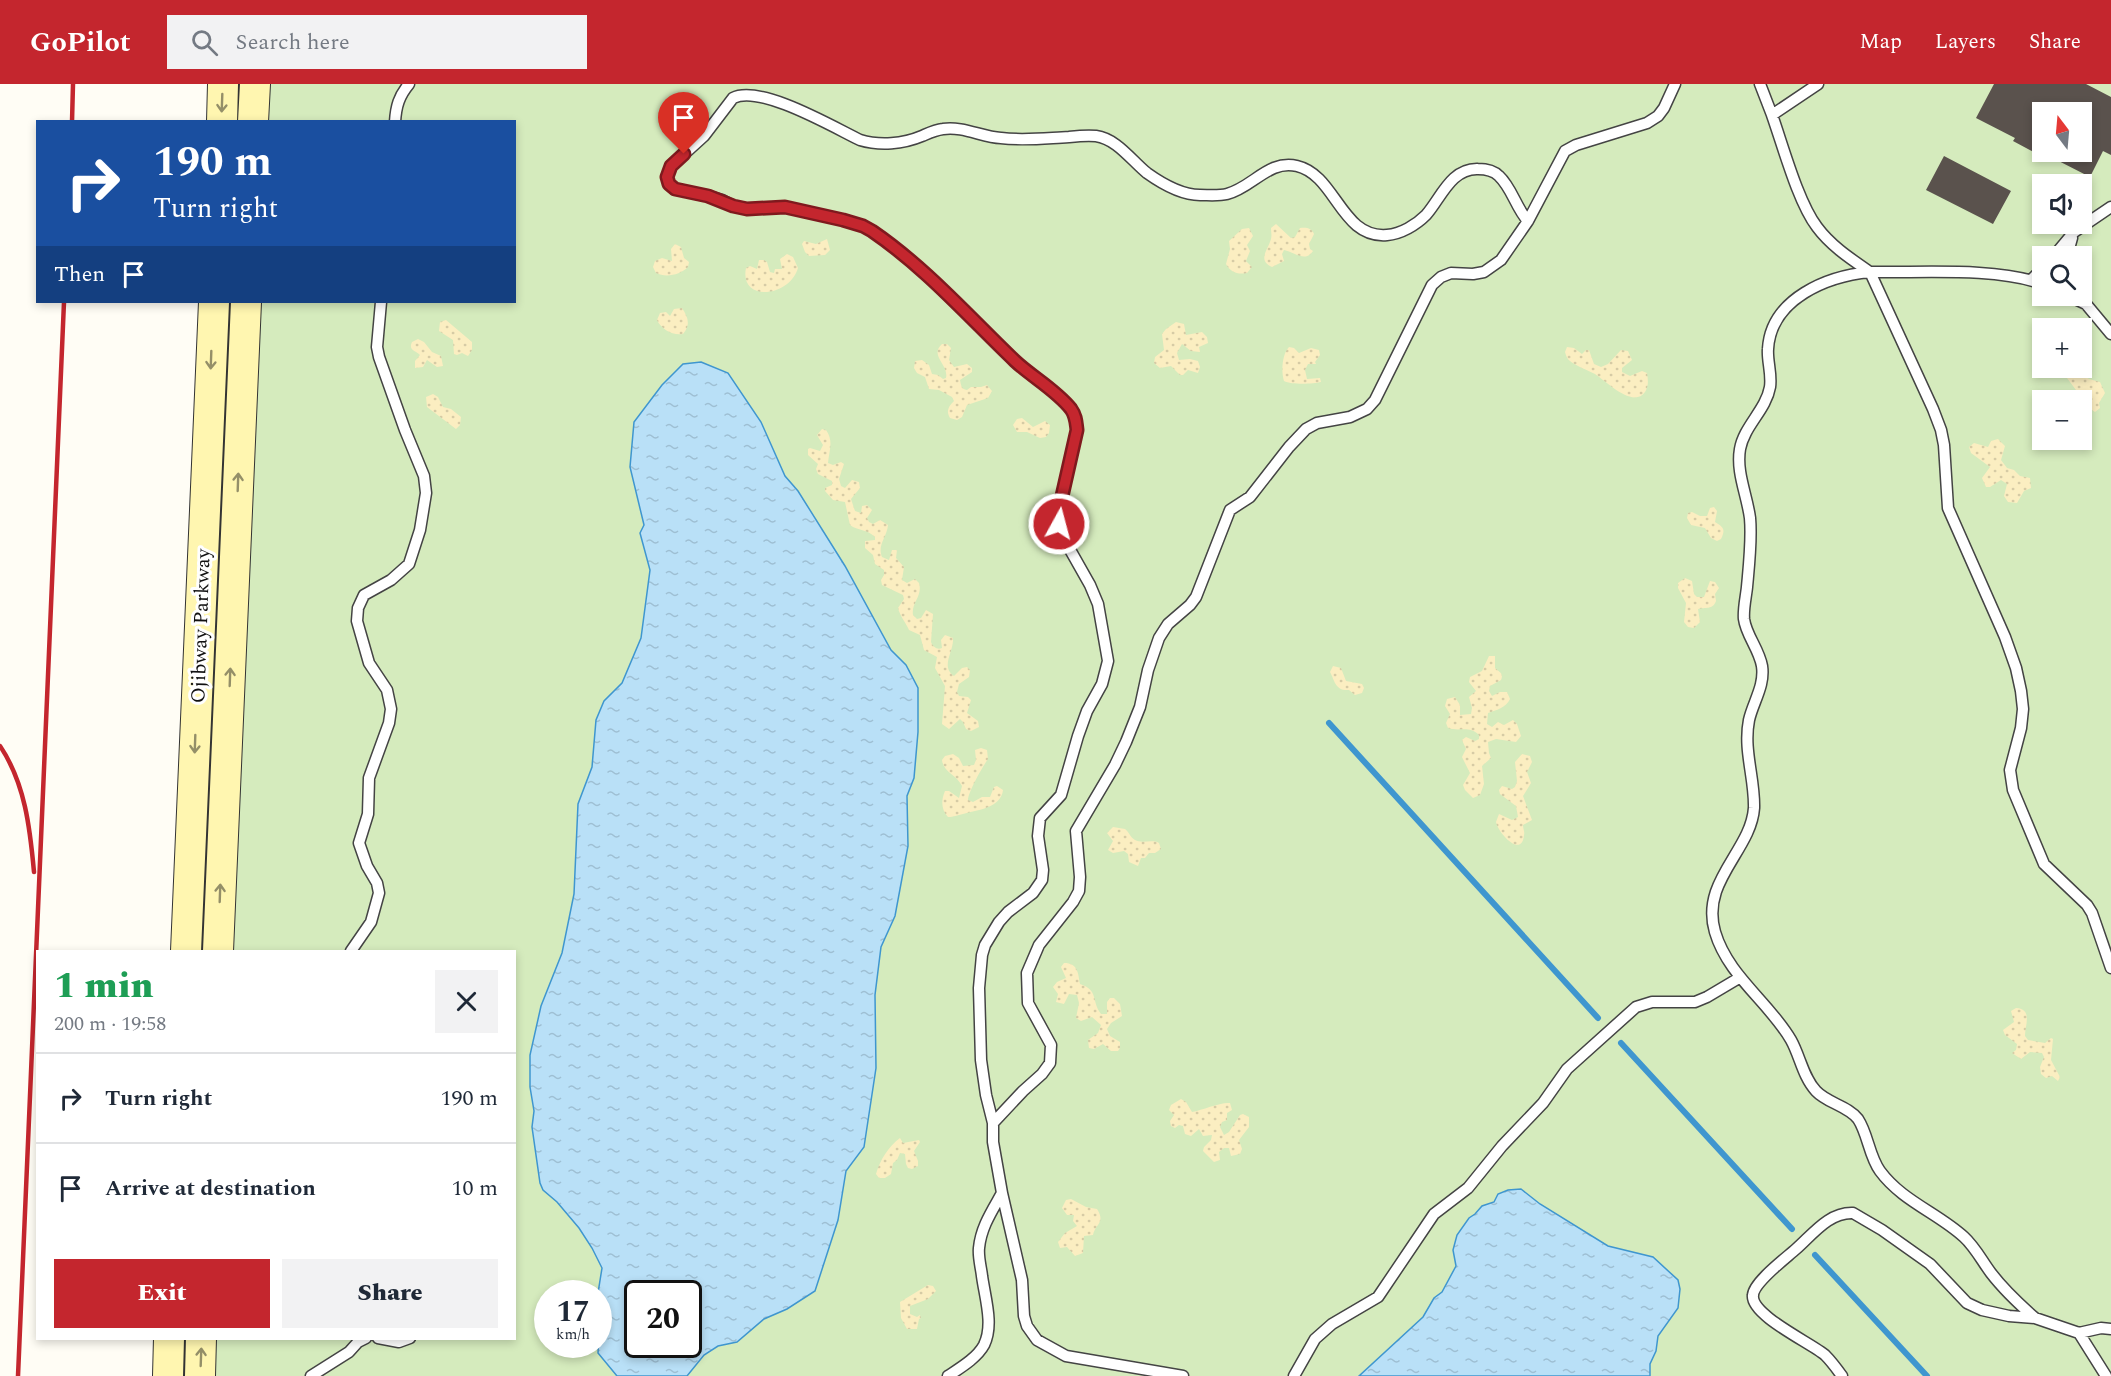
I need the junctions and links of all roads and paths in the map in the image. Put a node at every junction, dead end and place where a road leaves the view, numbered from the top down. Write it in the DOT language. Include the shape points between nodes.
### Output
graph roads {
  1 [pos="223,84"];
  2 [pos="255,84"];
  3 [pos="409,84"];
  4 [pos="1675,84"];
  5 [pos="1760,84"];
  6 [pos="1818,84"];
  7 [pos="1772,115"];
  8 [pos="222,120"];
  9 [pos="253,120"];
  10 [pos="395,120"];
  11 [pos="2111,207"];
  12 [pos="2092,220"];
  13 [pos="1527,221"];
  14 [pos="2072,234"];
  15 [pos="2062,246"];
  16 [pos="1870,272"];
  17 [pos="2031,280"];
  18 [pos="214,303"];
  19 [pos="246,303"];
  20 [pos="381,303"];
  21 [pos="2088,306"];
  22 [pos="2111,334"];
  23 [pos="186,950"];
  24 [pos="218,950"];
  25 [pos="352,950"];
  26 [pos="2111,968"];
  27 [pos="1739,978"];
  28 [pos="993,1123"];
  29 [pos="1001,1201"];
  30 [pos="2035,1318"];
  31 [pos="2111,1329"];
  32 [pos="2079,1333"];
  33 [pos="169,1340"];
  34 [pos="201,1340"];
  35 [pos="364,1340"];
  36 [pos="388,1340"];
  37 [pos="404,1340"];
  38 [pos="168,1376"];
  39 [pos="200,1376"];
  40 [pos="311,1376"];
  41 [pos="948,1376"];
  42 [pos="1182,1376"];
  43 [pos="1294,1376"];
  44 [pos="1842,1376"];
  45 [pos="2106,1376"];
  1 -- 8 [label="main road, one-way"];
  2 -- 9 [label="main road"];
  3 -- 10 [label="lane" via="396,105"];
  4 -- 13 [label="lane" via="1664,108 1647,123 1565,152"];
  5 -- 7 [label="lane"];
  6 -- 7 [label="lane"];
  7 -- 16 [label="lane" via="1808,213 1839,250"];
  11 -- 12 [label="lane"];
  13 -- 28 [label="lane" via="1501,260 1484,272 1451,273 1432,285 1367,410 1306,429 1250,497 1230,510 1196,597 1159,638 1126,742 1076,831 1079,891 1039,945 1027,973 1028,1003 1051,1044 1050,1063"];
  13 -- 28 [label="lane" via="1501,177 1485,169 1473,169 1453,179 1413,225 1386,235 1376,234 1354,223 1311,172 1294,165 1280,165 1228,194 1197,195 1162,183 1117,145 1098,136 1003,139 945,128 901,142 872,143 753,93 740,93 733,98 704,136 671,166 667,177 675,189 747,209 785,207 872,231 936,282 1016,362 1065,403 1076,420 1059,524 1098,604 1108,661 1078,736 1061,795 1040,818 1038,836 1043,870 1039,886 1008,912 985,945 979,988 981,1060"];
  14 -- 15 [label="lane"];
  16 -- 17 [label="lane" via="1999,274"];
  16 -- 26 [label="lane" via="1941,430 1948,508 2016,668 2023,709 2010,770 2013,790 2044,864 2092,913"];
  16 -- 27 [label="lane" via="1847,274 1810,289 1777,321 1767,350 1770,388 1740,448 1740,470 1750,517 1743,616 1760,657 1762,678 1746,741 1754,811 1750,827 1719,882 1714,905 1714,930"];
  18 -- 23 [label="main road, Ojibway Parkway, one-way"];
  24 -- 19 [label="main road, Ojibway Parkway, one-way"];
  20 -- 25 [label="lane" via="379,357 424,476 426,493 409,564 364,595 358,608 363,647 387,690 391,709 369,778 368,814 359,843 379,893 371,922"];
  21 -- 22 [label="lane"];
  27 -- 30 [label="lane" via="1792,1041 1811,1085 1858,1119 1880,1172 1910,1200 1952,1226 1968,1241 2012,1298"];
  27 -- 43 [label="lane" via="1695,1002 1652,1002 1627,1015 1567,1069 1543,1103 1468,1188 1434,1214 1378,1297 1332,1324 1315,1339"];
  28 -- 29 [label="lane"];
  29 -- 41 [label="lane" via="981,1233 979,1251 989,1323 984,1345"];
  29 -- 42 [label="lane" via="1022,1280 1024,1316 1037,1340 1066,1356"];
  30 -- 32 [label="lane"];
  30 -- 44 [label="lane" via="2000,1314 1967,1303 1914,1252 1863,1219 1845,1213 1831,1218 1755,1286 1752,1296 1765,1315 1825,1355"];
  31 -- 32 [label="lane"];
  32 -- 45 [label="lane"];
  33 -- 38 [label="main road"];
  39 -- 34 [label="main road, one-way"];
  35 -- 40 [label="lane"];
  36 -- 37 [label="lane"];
}
